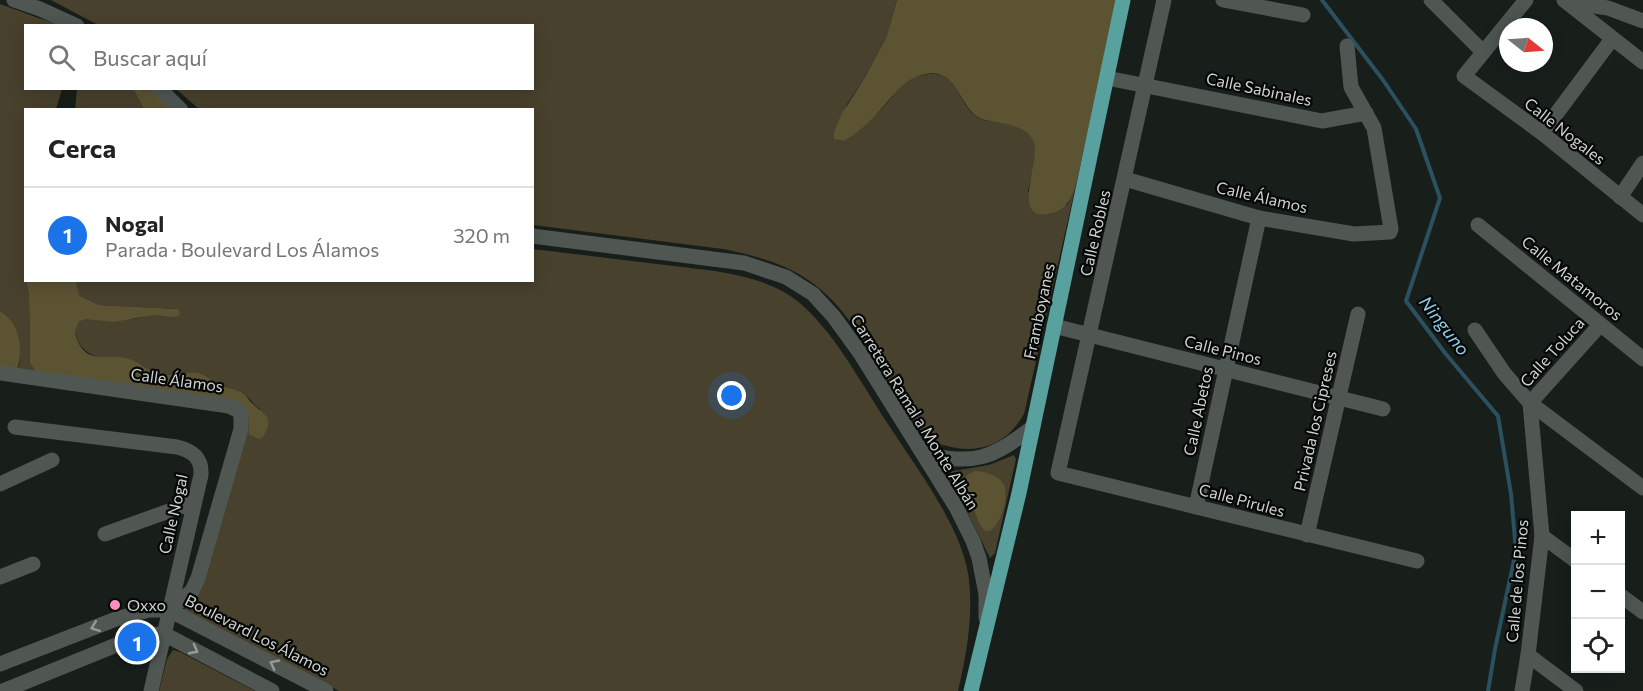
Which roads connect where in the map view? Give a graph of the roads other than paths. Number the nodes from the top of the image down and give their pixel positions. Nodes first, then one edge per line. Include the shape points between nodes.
1 (14, 0) edge
2 (1123, 0) edge
3 (1164, 0) edge
4 (1223, 0) edge
5 (1431, 0) edge
6 (1527, 0) edge
7 (1565, 1) edge
8 (1609, 4) edge
9 (1303, 15) dead end
10 (1643, 21) edge
11 (73, 24) edge
12 (1612, 39) junction
13 (1347, 46) dead end
14 (1483, 52) junction
15 (1643, 62) edge
16 (1107, 78) junction
17 (1145, 84) junction
18 (161, 90) edge
19 (179, 108) edge
20 (1365, 113) junction
21 (1542, 133) junction
22 (1643, 163) edge
23 (1125, 179) junction
24 (1620, 197) junction
25 (1643, 215) edge
26 (1259, 218) junction
27 (1478, 225) dead end
28 (534, 236) edge
29 (1358, 314) dead end
30 (1600, 325) junction
31 (1054, 326) junction
32 (1475, 330) dead end
33 (1090, 335) junction
34 (1643, 359) edge
35 (1225, 369) junction
36 (0, 373) edge
37 (1340, 398) junction
38 (1530, 403) junction
39 (1383, 409) dead end
40 (1033, 427) junction
41 (15, 428) dead end
42 (924, 454) junction
43 (52, 460) dead end
44 (1058, 473) joint
45 (0, 484) edge
46 (1643, 488) edge
47 (194, 502) junction
48 (1196, 507) junction
49 (105, 534) dead end
50 (1307, 536) junction
51 (1542, 536) junction
52 (1571, 558) edge
53 (1417, 561) dead end
54 (33, 564) dead end
55 (0, 577) edge
56 (1625, 599) edge
57 (169, 610) junction
58 (1643, 612) edge
59 (986, 628) junction
60 (164, 634) junction
61 (1528, 655) junction
62 (0, 664) edge
63 (3, 691) edge
64 (151, 691) edge
65 (272, 691) edge
66 (326, 691) edge
67 (971, 691) edge
68 (1522, 691) edge
69 (1576, 691) edge

1 - 11 street
2 - 16 main road, Framboyanes
3 - 17 street, Calle Robles
4 - 9 street
5 - 14 street
6 - 14 street
7 - 8 street
7 - 12 street
8 - 10 street
12 - 15 street
12 - 21 street
13 - 20 street via 1351,87
14 - 21 street, Calle Nogales via 1464,76
16 - 17 street, Calle Sabinales
16 - 31 main road, Framboyanes
17 - 20 street, Calle Sabinales via 1322,121
17 - 23 street, Calle Robles
18 - 19 street
20 - 26 street, Calle Álamos via 1374,128 1390,232 1354,234
21 - 24 street, Calle Nogales
22 - 24 street
23 - 26 street, Calle Álamos
23 - 33 street, Calle Robles
24 - 25 street, Calle Nogales
26 - 35 street, Calle Abetos
27 - 30 street, Calle Matamoros
28 - 42 street, Carretera Ramal a Monte Albán via 744,263 798,284 825,306 844,330
29 - 37 street, Privada los Cipreses
30 - 34 street, Calle Matamoros
30 - 38 street, Calle Toluca
31 - 33 street, Calle Pinos
31 - 40 main road, Framboyanes
32 - 38 street
33 - 35 street, Calle Pinos
33 - 44 street, Calle Robles
35 - 37 street, Calle Pinos
35 - 48 street, Calle Abetos
36 - 57 street, Calle Álamos via 195,400 239,411 241,429 198,578 192,591
37 - 39 street, Calle Pinos
37 - 50 street, Privada los Cipreses
38 - 46 street
38 - 51 street, Calle de los Pinos
40 - 42 street via 1002,450 973,460
40 - 59 main road, Framboyanes
41 - 47 street, Calle Nogal via 184,449 197,456 201,467
42 - 59 street, Carretera Ramal a Monte Albán via 976,550 986,594
43 - 45 street
44 - 48 street, Calle Pirules
47 - 49 street
47 - 57 street, Calle Nogal
48 - 50 street, Calle Pirules
50 - 53 street, Calle Pirules
51 - 52 street
51 - 61 street, Calle de los Pinos
54 - 55 street
56 - 58 street
57 - 60 street, Calle Nogal
57 -> 62 street, Boulevard Los Álamos via 149,610 116,620
66 -> 57 street, Boulevard Los Álamos
59 - 67 main road, Framboyanes
60 - 63 street via 141,635
60 - 64 street, Calle Nogal
60 -> 65 street
61 - 68 street, Calle de los Pinos
61 - 69 street

